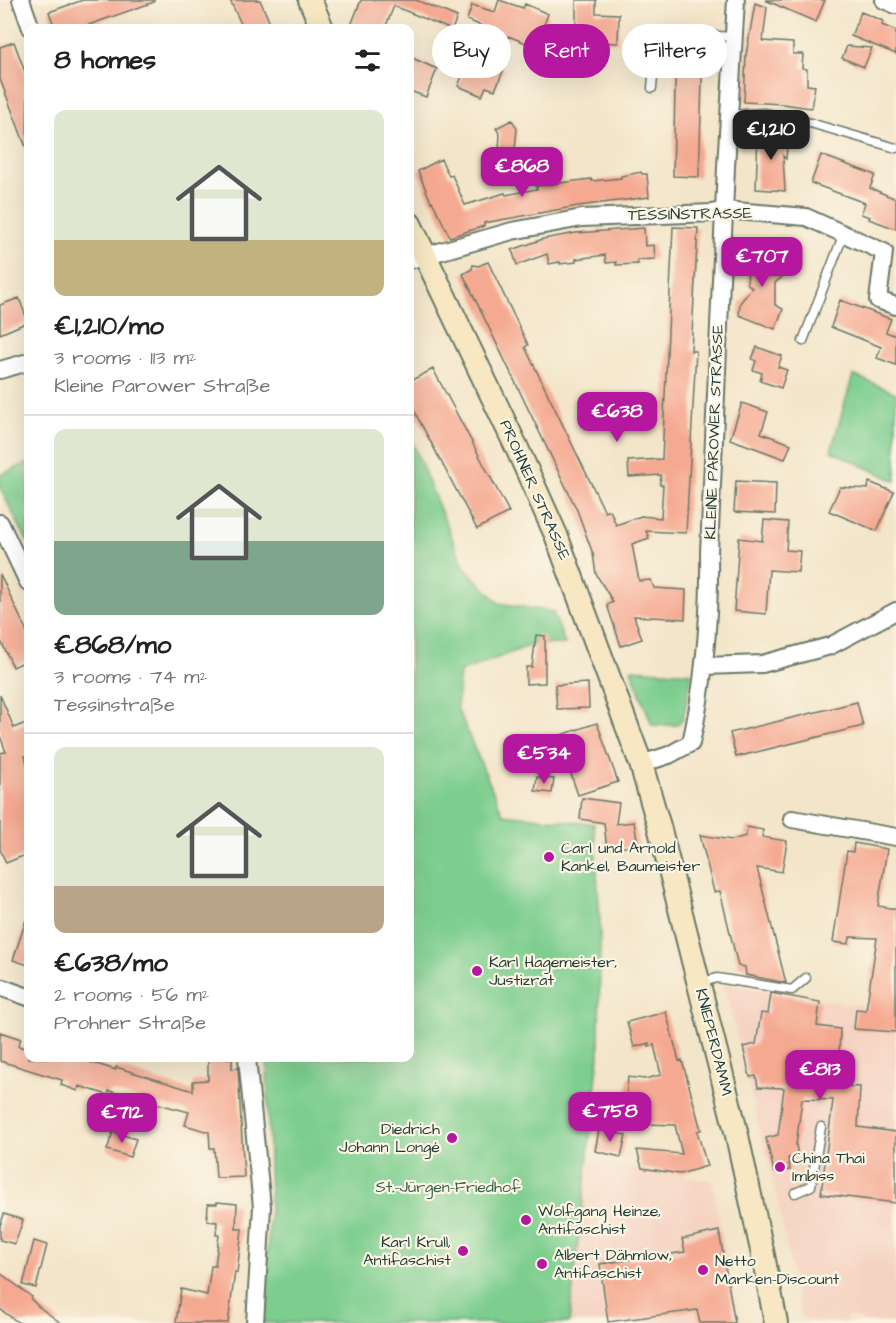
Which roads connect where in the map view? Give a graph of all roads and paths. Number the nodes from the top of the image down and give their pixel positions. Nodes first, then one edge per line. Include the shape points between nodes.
1 (21, 0) edge
2 (310, 0) edge
3 (736, 0) edge
4 (884, 0) edge
5 (896, 5) edge
6 (30, 24) edge
7 (320, 24) edge
8 (733, 37) junction
9 (652, 88) dead end
10 (729, 115) junction
11 (896, 148) edge
12 (724, 210) junction
13 (844, 233) junction
14 (417, 258) edge
15 (896, 306) edge
16 (803, 341) dead end
17 (24, 363) edge
18 (0, 370) edge
19 (0, 523) edge
20 (24, 574) edge
21 (896, 611) edge
22 (704, 666) junction
23 (641, 764) junction
24 (792, 819) dead end
25 (896, 837) edge
26 (806, 978) dead end
27 (699, 983) junction
28 (0, 987) edge
29 (24, 996) edge
30 (247, 1062) edge
31 (821, 1127) dead end
32 (795, 1193) dead end
33 (255, 1323) edge
34 (776, 1323) edge

1 - 6 street
2 - 7 main road
3 - 8 street, KLEINE PAROWER STRASSE
4 - 5 street
8 - 9 lane via 657,32
8 - 10 street, KLEINE PAROWER STRASSE
10 - 11 lane via 764,113 800,120
10 - 12 street, KLEINE PAROWER STRASSE
12 - 13 street, TESSINSTRASSE via 806,217
12 - 14 street, TESSINSTRASSE via 582,218 512,231
12 - 22 street, KLEINE PAROWER STRASSE via 710,609
13 - 15 street, TESSINSTRASSE via 884,252 878,300
13 - 16 lane
14 - 23 main road, PROHNER STRASSE via 516,446 556,536
17 - 18 street
19 - 20 street
21 - 22 street via 830,646 762,664
22 - 23 street, KLEINE PAROWER STRASSE via 691,743
23 - 27 main road, KNIEPERDAMM
24 - 25 street
26 - 27 lane via 792,990 717,978
27 - 34 main road, KNIEPERDAMM via 738,1140
28 - 29 street
30 - 33 street via 262,1207
31 - 32 lane via 811,1186

